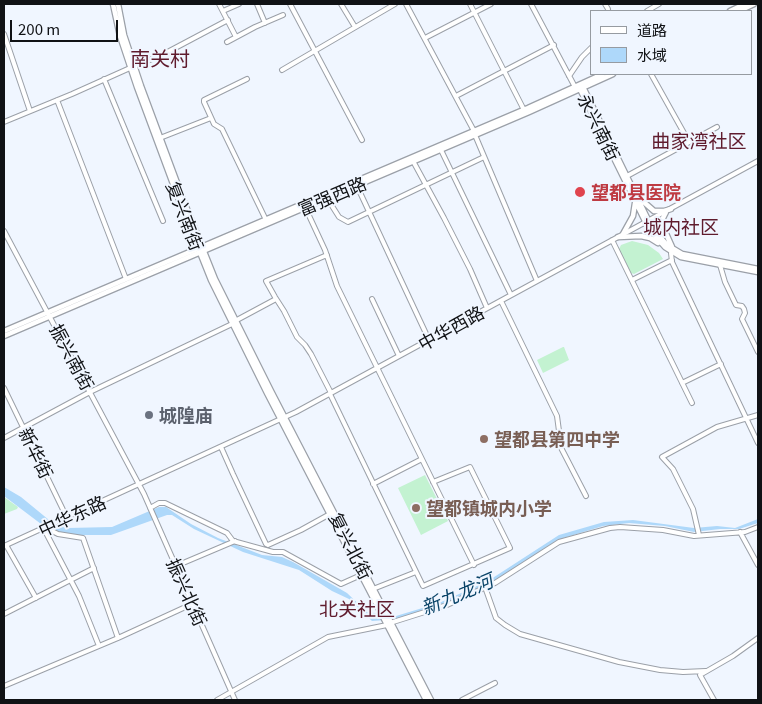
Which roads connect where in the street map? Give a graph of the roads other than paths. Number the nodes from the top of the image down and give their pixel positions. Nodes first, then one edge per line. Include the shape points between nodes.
1 (113, 4) edge
2 (118, 4) edge
3 (220, 4) edge
4 (240, 4) edge
5 (257, 4) edge
6 (290, 4) edge
7 (341, 4) edge
8 (395, 4) edge
9 (406, 4) edge
10 (470, 4) edge
11 (491, 4) edge
12 (531, 4) edge
13 (605, 4) edge
14 (745, 4) edge
15 (754, 4) edge
16 (608, 9) dead end
17 (732, 10) edge
18 (741, 10) edge
19 (223, 11) junction
20 (474, 12) junction
21 (283, 15) dead end
22 (228, 20) junction
23 (265, 23) junction
24 (355, 27) junction
25 (4, 34) edge
26 (236, 37) junction
27 (425, 38) junction
28 (227, 42) dead end
29 (554, 45) junction
30 (590, 49) edge
31 (315, 50) junction
32 (132, 67) junction
33 (282, 70) dead end
34 (505, 71) junction
35 (602, 75) edge
36 (610, 75) edge
37 (653, 75) edge
38 (569, 76) junction
39 (104, 79) junction
40 (247, 79) dead end
41 (580, 87) junction
42 (456, 96) junction
43 (57, 100) junction
44 (524, 110) junction
45 (30, 111) junction
46 (211, 118) junction
47 (4, 122) edge
48 (716, 127) dead end
49 (475, 133) junction
50 (160, 138) junction
51 (362, 140) dead end
52 (689, 142) junction
53 (441, 150) junction
54 (484, 157) junction
55 (413, 161) junction
56 (758, 161) edge
57 (453, 172) junction
58 (627, 176) junction
59 (426, 185) junction
60 (356, 186) junction
61 (635, 193) junction
62 (327, 198) junction
63 (634, 199) junction
64 (305, 208) junction
65 (668, 210) junction
66 (369, 213) junction
67 (266, 220) junction
68 (163, 221) dead end
69 (647, 222) junction
70 (4, 231) edge
71 (621, 236) junction
72 (612, 240) junction
73 (664, 247) junction
74 (201, 250) junction
75 (673, 252) junction
76 (327, 255) junction
77 (672, 260) junction
78 (720, 265) junction
79 (758, 271) edge
80 (126, 279) junction
81 (632, 280) junction
82 (537, 281) junction
83 (511, 295) junction
84 (276, 299) junction
85 (372, 299) dead end
86 (501, 301) junction
87 (487, 308) junction
88 (49, 315) junction
89 (234, 322) junction
90 (4, 332) edge
91 (4, 336) edge
92 (429, 340) junction
93 (758, 352) edge
94 (399, 356) junction
95 (721, 364) junction
96 (378, 368) junction
97 (682, 383) junction
98 (4, 388) edge
99 (90, 392) junction
100 (330, 393) junction
101 (692, 403) dead end
102 (758, 415) edge
103 (283, 418) junction
104 (746, 418) junction
105 (23, 427) junction
106 (4, 438) edge
107 (758, 442) edge
108 (221, 447) junction
109 (422, 459) junction
110 (433, 482) junction
111 (139, 484) junction
112 (373, 484) junction
113 (586, 496) dead end
114 (150, 508) junction
115 (330, 514) junction
116 (67, 518) junction
117 (758, 527) edge
118 (46, 528) junction
119 (740, 532) junction
120 (699, 535) junction
121 (234, 542) junction
122 (5, 545) edge
123 (474, 565) junction
124 (758, 565) edge
125 (176, 566) junction
126 (94, 568) junction
127 (416, 572) junction
128 (361, 576) junction
129 (71, 580) junction
130 (485, 587) junction
131 (373, 589) junction
132 (36, 598) junction
133 (192, 604) junction
134 (383, 613) junction
135 (4, 614) edge
136 (388, 623) junction
137 (118, 638) junction
138 (758, 638) edge
139 (99, 646) junction
140 (706, 671) junction
141 (495, 683) dead end
142 (4, 686) edge
143 (231, 691) junction
144 (471, 698) edge
145 (217, 700) edge
146 (235, 700) edge
147 (426, 700) edge
148 (431, 700) edge
149 (462, 700) edge
150 (714, 700) edge

1 - 32 main road, 复兴南街 via 120,36
2 - 32 main road, 复兴南街
3 - 19 street
4 - 19 street
5 - 23 street
6 - 31 street
7 - 24 street
8 - 24 street
9 - 27 street
10 - 20 street
11 - 20 street
12 - 29 street
13 - 16 street
14 - 17 main road
15 - 18 main road
19 - 22 street
20 - 27 street
20 - 34 street
21 - 23 street
22 - 26 street
22 - 32 street
23 - 26 street
24 - 31 street
25 - 45 street
26 - 28 street
27 - 42 street
29 - 34 street
29 - 38 street
30 - 38 street
31 - 33 street
31 - 51 street
32 - 39 street
32 - 50 main road, 复兴南街
32 - 74 main road, 复兴南街
34 - 42 street
34 - 44 street
35 - 41 main road, 富强西路
36 - 41 main road, 富强西路
37 - 52 street
38 - 41 street
39 - 43 street
39 - 68 street
40 - 46 street via 204,100
41 - 44 main road, 富强西路
41 - 49 main road, 富强西路
41 - 58 main road, 永兴南街
41 - 63 main road, 永兴南街
42 - 49 street
43 - 45 street
43 - 80 street
44 - 49 main road, 富强西路
45 - 47 street
46 - 50 street
46 - 67 street via 222,129
48 - 52 street
49 - 53 main road, 富强西路
49 - 54 street
49 - 67 main road, 富强西路
50 - 74 main road, 复兴南街
52 - 58 street
53 - 55 main road, 富强西路
53 - 57 street
54 - 57 street
54 - 82 street
55 - 59 street
55 - 60 main road, 富强西路
56 - 65 street, 中华西路
57 - 59 street
57 - 83 street
58 - 61 main road, 永兴南街
59 - 66 street
59 - 87 street
60 - 62 main road, 富强西路
60 - 66 street
61 - 65 main road via 654,211
61 - 69 main road, 永兴南街
62 - 64 main road, 富强西路
62 - 66 street via 343,221
63 - 69 main road, 永兴南街
63 - 71 main road via 633,216
64 - 74 main road, 富强西路
64 - 76 street
65 - 69 street, 中华西路
65 - 75 main road via 663,218 663,227
66 - 92 street
67 - 74 main road, 富强西路
69 - 71 street, 中华西路
69 - 73 main road
69 - 75 main road
70 - 88 street, 振兴南街
71 - 72 street, 中华西路
71 - 73 main road via 650,238
72 - 81 street
72 - 82 street, 中华西路
73 - 75 main road
74 - 80 main road, 富强西路
74 - 88 main road, 富强西路
74 - 89 main road, 复兴南街
75 - 77 street
75 - 78 main road via 681,257
75 - 79 main road
76 - 84 street via 266,281
76 - 96 street via 337,286
77 - 81 street
77 - 95 street
78 - 79 main road
78 - 93 street via 736,305 744,309 742,319
80 - 88 main road, 富强西路
81 - 97 street
82 - 83 street, 中华西路
83 - 86 street, 中华西路
84 - 89 street
84 - 100 street via 297,338 308,348
85 - 94 street
86 - 87 street, 中华西路
86 - 113 street via 557,416 557,440
87 - 92 street, 中华西路
88 - 90 main road
88 - 91 main road
88 - 99 street, 振兴南街
89 - 99 street
89 - 103 main road, 复兴南街
92 - 94 street, 中华西路
94 - 96 street, 中华西路
95 - 97 street
95 - 104 street
96 - 100 street, 中华西路
96 - 109 street
97 - 101 street
98 - 105 street, 新华街
99 - 105 street
99 - 111 street, 振兴南街
100 - 103 street, 中华西路
100 - 112 street
102 - 104 street
103 - 108 street, 中华西路
103 - 115 main road, 复兴北街
103 - 131 main road, 复兴北街
104 - 107 street
104 - 120 street via 717,427 662,456 673,469 693,509
105 - 106 street
105 - 116 street, 新华街
108 - 111 street, 中华西路
108 - 115 street via 266,544 302,530
109 - 110 street
109 - 112 street
110 - 123 street
110 - 123 street via 470,466 510,548
111 - 114 street, 振兴北街
111 - 116 street, 中华东路
112 - 127 street
114 - 121 street via 165,503 227,533
114 - 125 street, 振兴北街
115 - 128 main road, 复兴北街
116 - 118 street, 中华东路
117 - 119 street
118 - 122 street, 中华东路
118 - 126 street via 58,534 82,537
118 - 129 street
119 - 120 street
119 - 124 street
120 - 130 street via 610,528 555,544
121 - 125 street
121 - 128 street via 284,552 341,584
122 - 132 street
123 - 127 street via 423,586
125 - 133 street, 振兴北街
126 - 129 street
126 - 137 street
127 - 131 street
128 - 134 main road, 复兴北街
129 - 132 street
129 - 139 street
130 - 136 street via 448,605
130 - 140 street via 496,618 520,634 619,662 660,670
131 - 134 main road, 复兴北街
132 - 135 street
133 - 137 street
133 - 143 street, 振兴北街
134 - 136 main road, 复兴北街
136 - 143 street via 328,637
136 - 147 main road, 复兴北街
136 - 148 main road, 复兴北街
137 - 139 street
138 - 140 street
139 - 142 street
140 - 150 street via 700,675
141 - 144 street
143 - 145 street
143 - 146 street, 振兴北街
144 - 149 street

